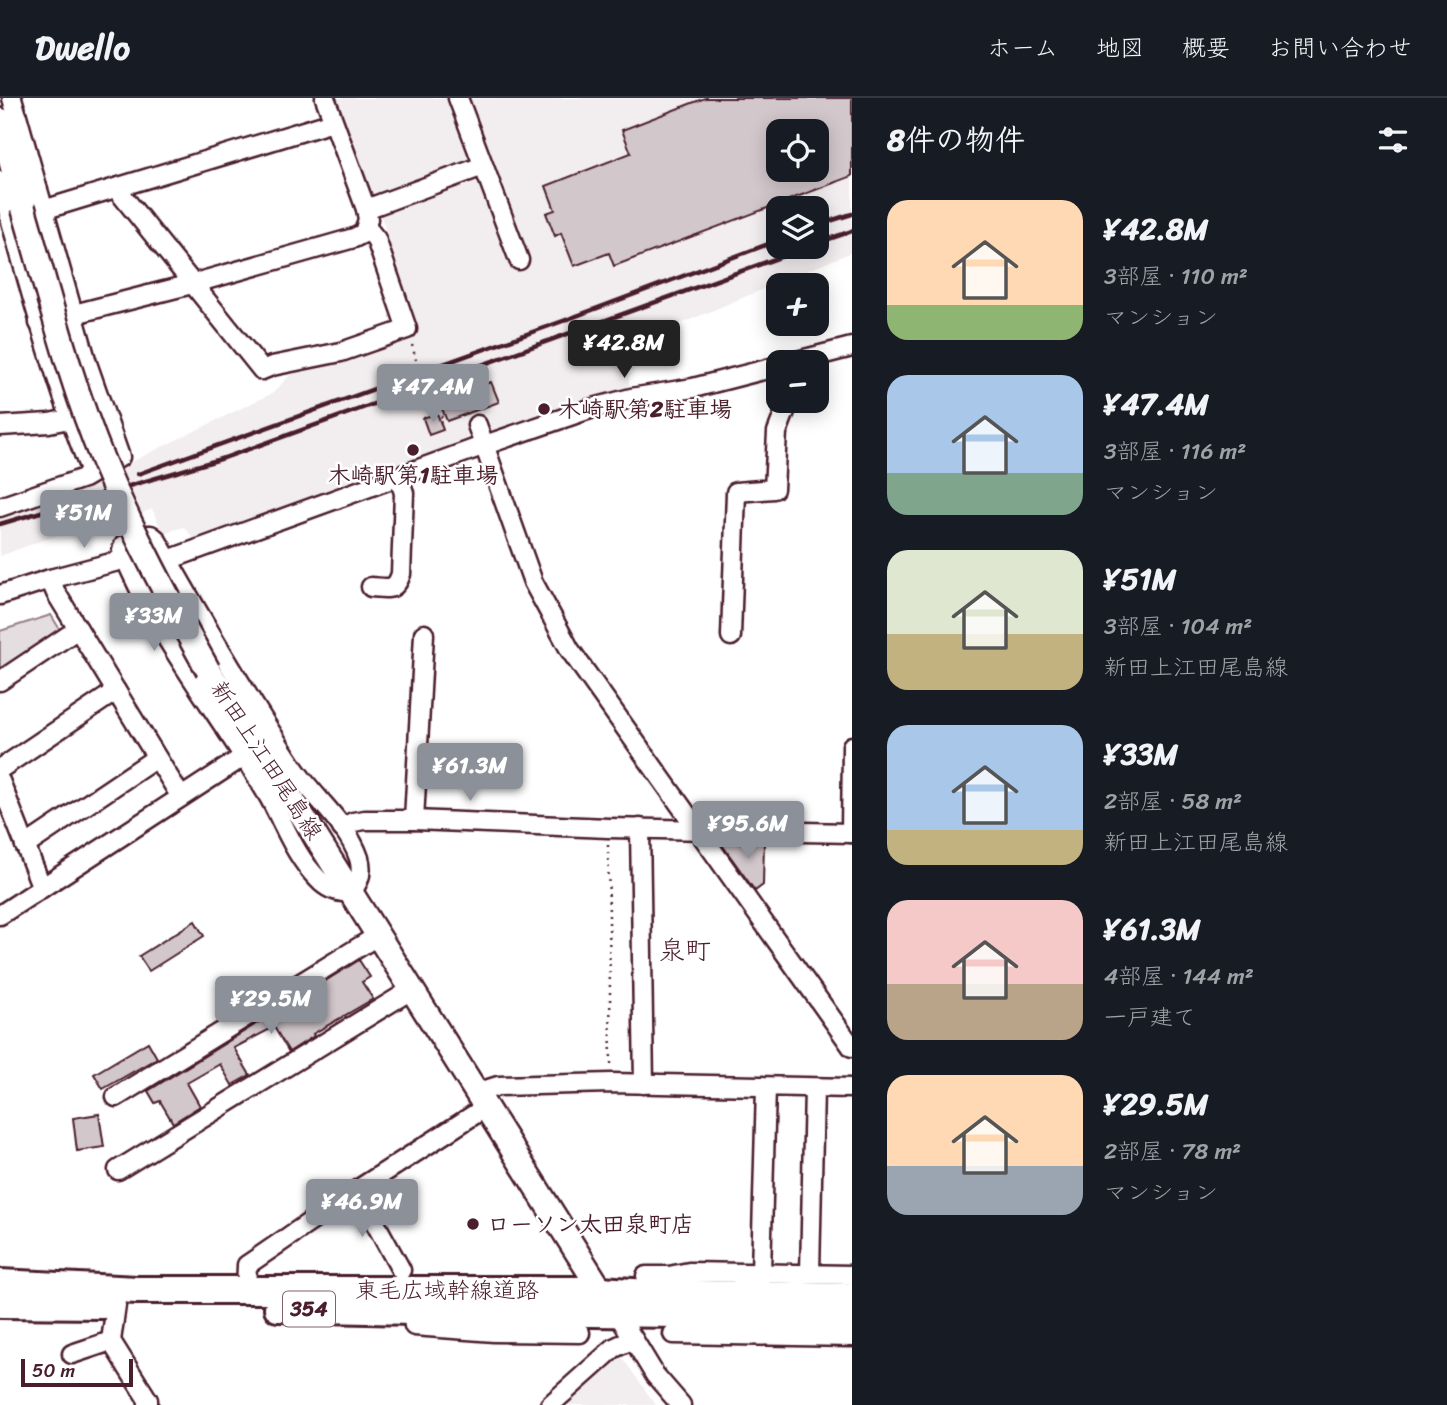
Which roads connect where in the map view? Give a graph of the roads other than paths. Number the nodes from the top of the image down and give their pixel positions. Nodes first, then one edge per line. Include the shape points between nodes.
1 (12, 98) edge
2 (325, 98) edge
3 (458, 98) edge
4 (0, 120) edge
5 (333, 122) junction
6 (483, 166) junction
7 (0, 181) edge
8 (116, 188) junction
9 (33, 208) junction
10 (366, 209) junction
11 (367, 229) junction
12 (519, 260) dead end
13 (191, 285) junction
14 (73, 315) junction
15 (39, 323) junction
16 (852, 347) edge
17 (829, 353) edge
18 (766, 369) edge
19 (784, 413) edge
20 (69, 419) junction
21 (477, 425) dead end
22 (0, 426) edge
23 (485, 445) junction
24 (90, 472) junction
25 (399, 477) junction
26 (0, 507) edge
27 (126, 559) junction
28 (168, 560) junction
29 (50, 579) junction
30 (371, 587) dead end
31 (0, 595) edge
32 (78, 629) junction
33 (424, 634) dead end
34 (731, 636) dead end
35 (0, 681) edge
36 (116, 691) junction
37 (852, 746) edge
38 (243, 757) junction
39 (156, 758) junction
40 (0, 769) edge
41 (0, 781) edge
42 (181, 797) junction
43 (414, 820) junction
44 (342, 828) junction
45 (640, 828) junction
46 (696, 829) junction
47 (851, 833) edge
48 (25, 846) junction
49 (42, 888) junction
50 (351, 892) junction
51 (0, 915) edge
52 (377, 936) junction
53 (411, 990) junction
54 (852, 1047) edge
55 (644, 1084) junction
56 (766, 1087) junction
57 (814, 1088) junction
58 (852, 1088) edge
59 (116, 1097) dead end
60 (481, 1100) junction
61 (118, 1170) dead end
62 (357, 1190) junction
63 (401, 1270) dead end
64 (761, 1272) junction
65 (810, 1273) junction
66 (852, 1275) edge
67 (646, 1276) dead end
68 (0, 1283) edge
69 (246, 1290) junction
70 (600, 1290) junction
71 (731, 1294) junction
72 (852, 1297) edge
73 (8, 1302) edge
74 (116, 1305) junction
75 (618, 1314) junction
76 (771, 1315) junction
77 (852, 1316) edge
78 (495, 1322) junction
79 (580, 1333) dead end
80 (673, 1334) dead end
81 (812, 1336) junction
82 (852, 1337) edge
83 (633, 1339) junction
84 (111, 1340) junction
85 (72, 1354) dead end
86 (148, 1405) edge
87 (550, 1405) edge
88 (681, 1405) edge

1 - 9 street
2 - 5 street
3 - 6 street
4 - 9 main road, 新田上江田尾島線
5 - 8 street
5 - 10 street
6 - 10 street
6 - 12 street
7 - 15 street
8 - 9 street
8 - 13 street
9 - 14 street
9 - 50 main road, 新田上江田尾島線, bridge via 69,366 104,463 150,564 208,670
10 - 11 street
11 - 13 street via 354,238
11 - 13 street via 376,239 407,329 341,352 262,370
13 - 14 street
14 - 15 street
14 - 24 street via 120,457
15 - 20 street
16 - 17 street
18 - 23 street via 606,405
19 - 34 street via 777,432 774,489 736,492
20 - 22 street
20 - 24 street
21 - 23 street
23 - 25 street
23 - 46 street via 533,582 570,650
24 - 26 street
25 - 28 street
25 - 30 street via 404,493 401,574 391,588
27 - 28 street via 124,545 151,536
27 - 29 street
27 - 38 street via 158,622
28 - 44 street via 296,771
29 - 31 street
29 - 32 street
32 - 35 street
32 - 36 street
33 - 43 street
36 - 39 street
36 - 40 street
37 - 47 street
38 - 42 street
38 - 50 street via 308,867 322,883 338,892
39 - 42 street
39 - 48 street
41 - 48 street
42 - 49 street
43 - 44 street via 365,820
43 - 45 street
44 - 50 street via 361,869 358,885
45 - 46 street
45 - 55 street
46 - 47 street
46 - 54 street
48 - 49 street
49 - 51 street
50 - 52 main road, 新田上江田尾島線
52 - 53 main road, 新田上江田尾島線
52 - 59 street
53 - 60 main road, 新田上江田尾島線
53 - 61 street
55 - 56 street
55 - 60 street via 498,1086
56 - 57 street
56 - 64 street
57 - 58 street
57 - 65 street
60 - 62 street
60 - 70 main road, 新田上江田尾島線
62 - 63 street
62 - 69 street via 247,1265
64 - 65 street
64 - 67 street
64 - 71 street via 758,1279
65 - 66 street
68 - 69 highway, 東毛広域幹線道路 / 354
69 - 70 highway, 東毛広域幹線道路 / 354
70 - 71 highway, 東毛広域幹線道路 / 354
70 - 75 main road, 新田上江田尾島線
71 - 72 highway, 東毛広域幹線道路 / 354
73 - 74 highway, 東毛広域幹線道路 / 354
74 - 78 highway, 東毛広域幹線道路 / 354 via 412,1311
74 - 84 street
75 - 76 highway, 東毛広域幹線道路 / 354
75 - 78 highway, 東毛広域幹線道路 / 354
75 - 83 street
76 - 77 highway, 東毛広域幹線道路 / 354
76 - 81 street
78 - 79 street
80 - 81 street
81 - 82 street
83 - 87 street via 614,1348
83 - 88 street
84 - 85 street
84 - 86 street

